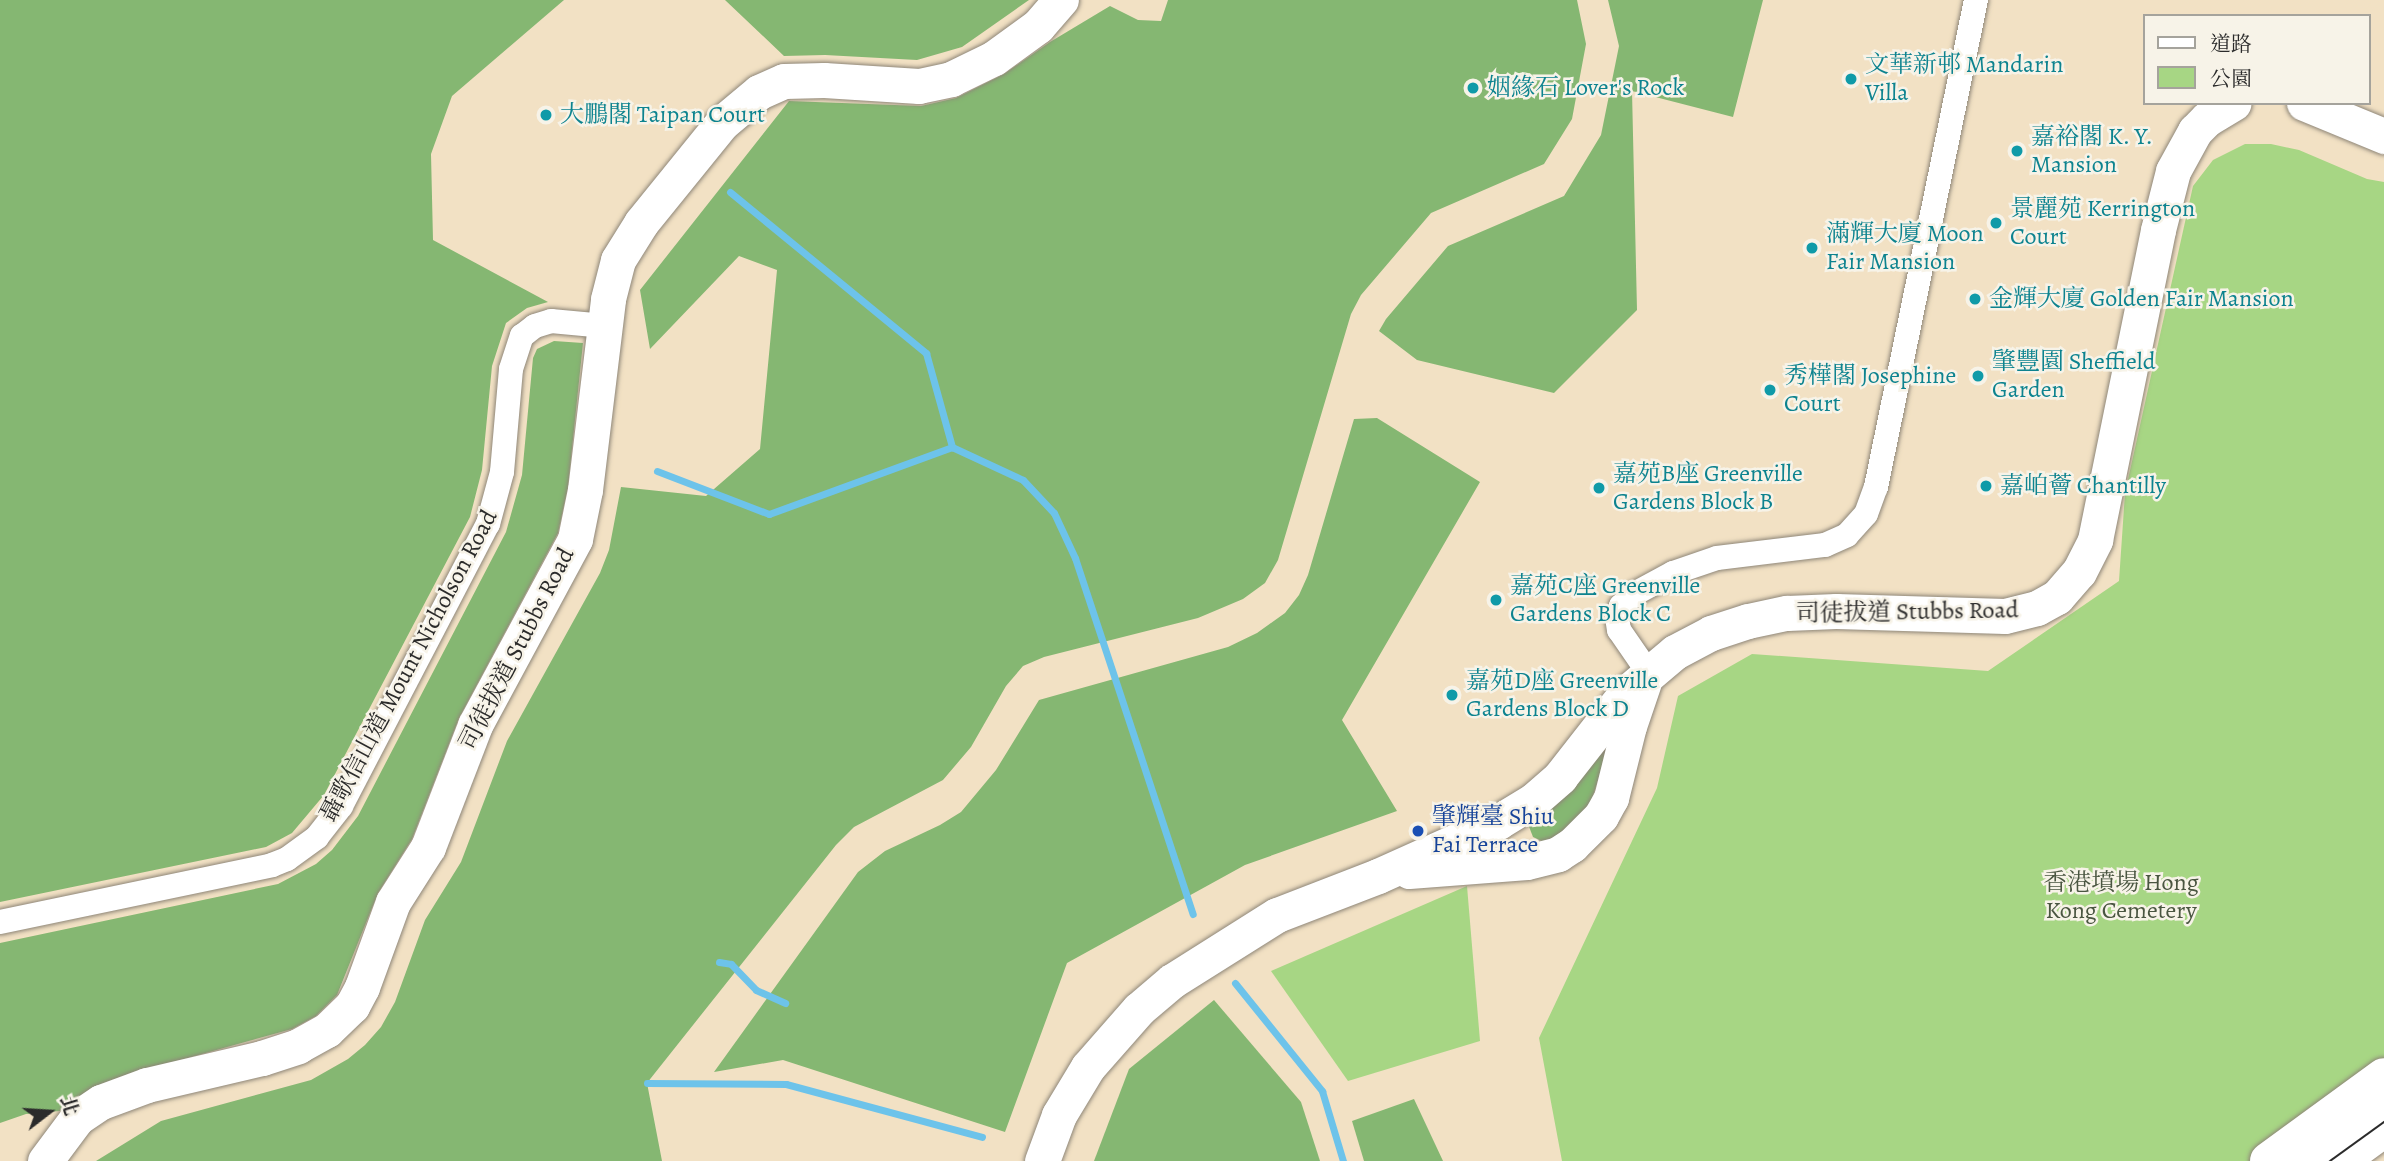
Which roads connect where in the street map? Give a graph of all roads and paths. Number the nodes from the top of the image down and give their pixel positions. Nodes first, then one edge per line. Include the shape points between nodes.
1 (1061, 0) edge
2 (1976, 0) edge
3 (2231, 105) edge
4 (2309, 105) edge
5 (2384, 136) edge
6 (605, 326) junction
7 (1648, 672) junction
8 (1520, 809) junction
9 (1558, 854) junction
10 (1378, 876) junction
11 (0, 922) edge
12 (2384, 1077) edge
13 (2384, 1106) edge
14 (2384, 1128) edge
15 (45, 1161) edge
16 (1042, 1161) edge
17 (2270, 1161) edge
18 (2312, 1161) edge
19 (2339, 1161) edge

1 - 6 main road, 司徒拔道 Stubbs Road via 1038,26 1005,50 951,79 919,86 784,81 738,106 628,242 612,279
2 - 7 street via 1869,508 1856,528 1825,545 1717,558 1673,573 1636,593 1621,606 1617,617 1619,630
3 - 7 main road, 司徒拔道 Stubbs Road via 2195,131 2174,171 2095,540 2065,590 2037,608 2005,616 1836,611 1771,616 1710,633
4 - 5 main road
6 - 11 street, 聶歌信山道 Mount Nicholson Road via 551,321 522,336 511,369 502,472 488,524 341,806 317,837 272,865
6 - 15 main road, 司徒拔道 Stubbs Road via 586,489 575,538 475,726 428,846 393,902 352,1006 327,1030 298,1046 147,1085 101,1102 76,1118
7 - 8 main road, 司徒拔道 Stubbs Road via 1601,721 1560,777
7 - 9 main road, 司徒拔道 Stubbs Road via 1611,799 1587,832
8 - 9 main road via 1516,824 1521,841 1536,851
8 - 10 main road, 司徒拔道 Stubbs Road
9 - 10 main road, 司徒拔道 Stubbs Road via 1527,862
10 - 16 main road, 司徒拔道 Stubbs Road via 1265,921 1206,957 1139,1009 1072,1089
12 - 17 highway
13 - 18 main road
14 - 19 highway

